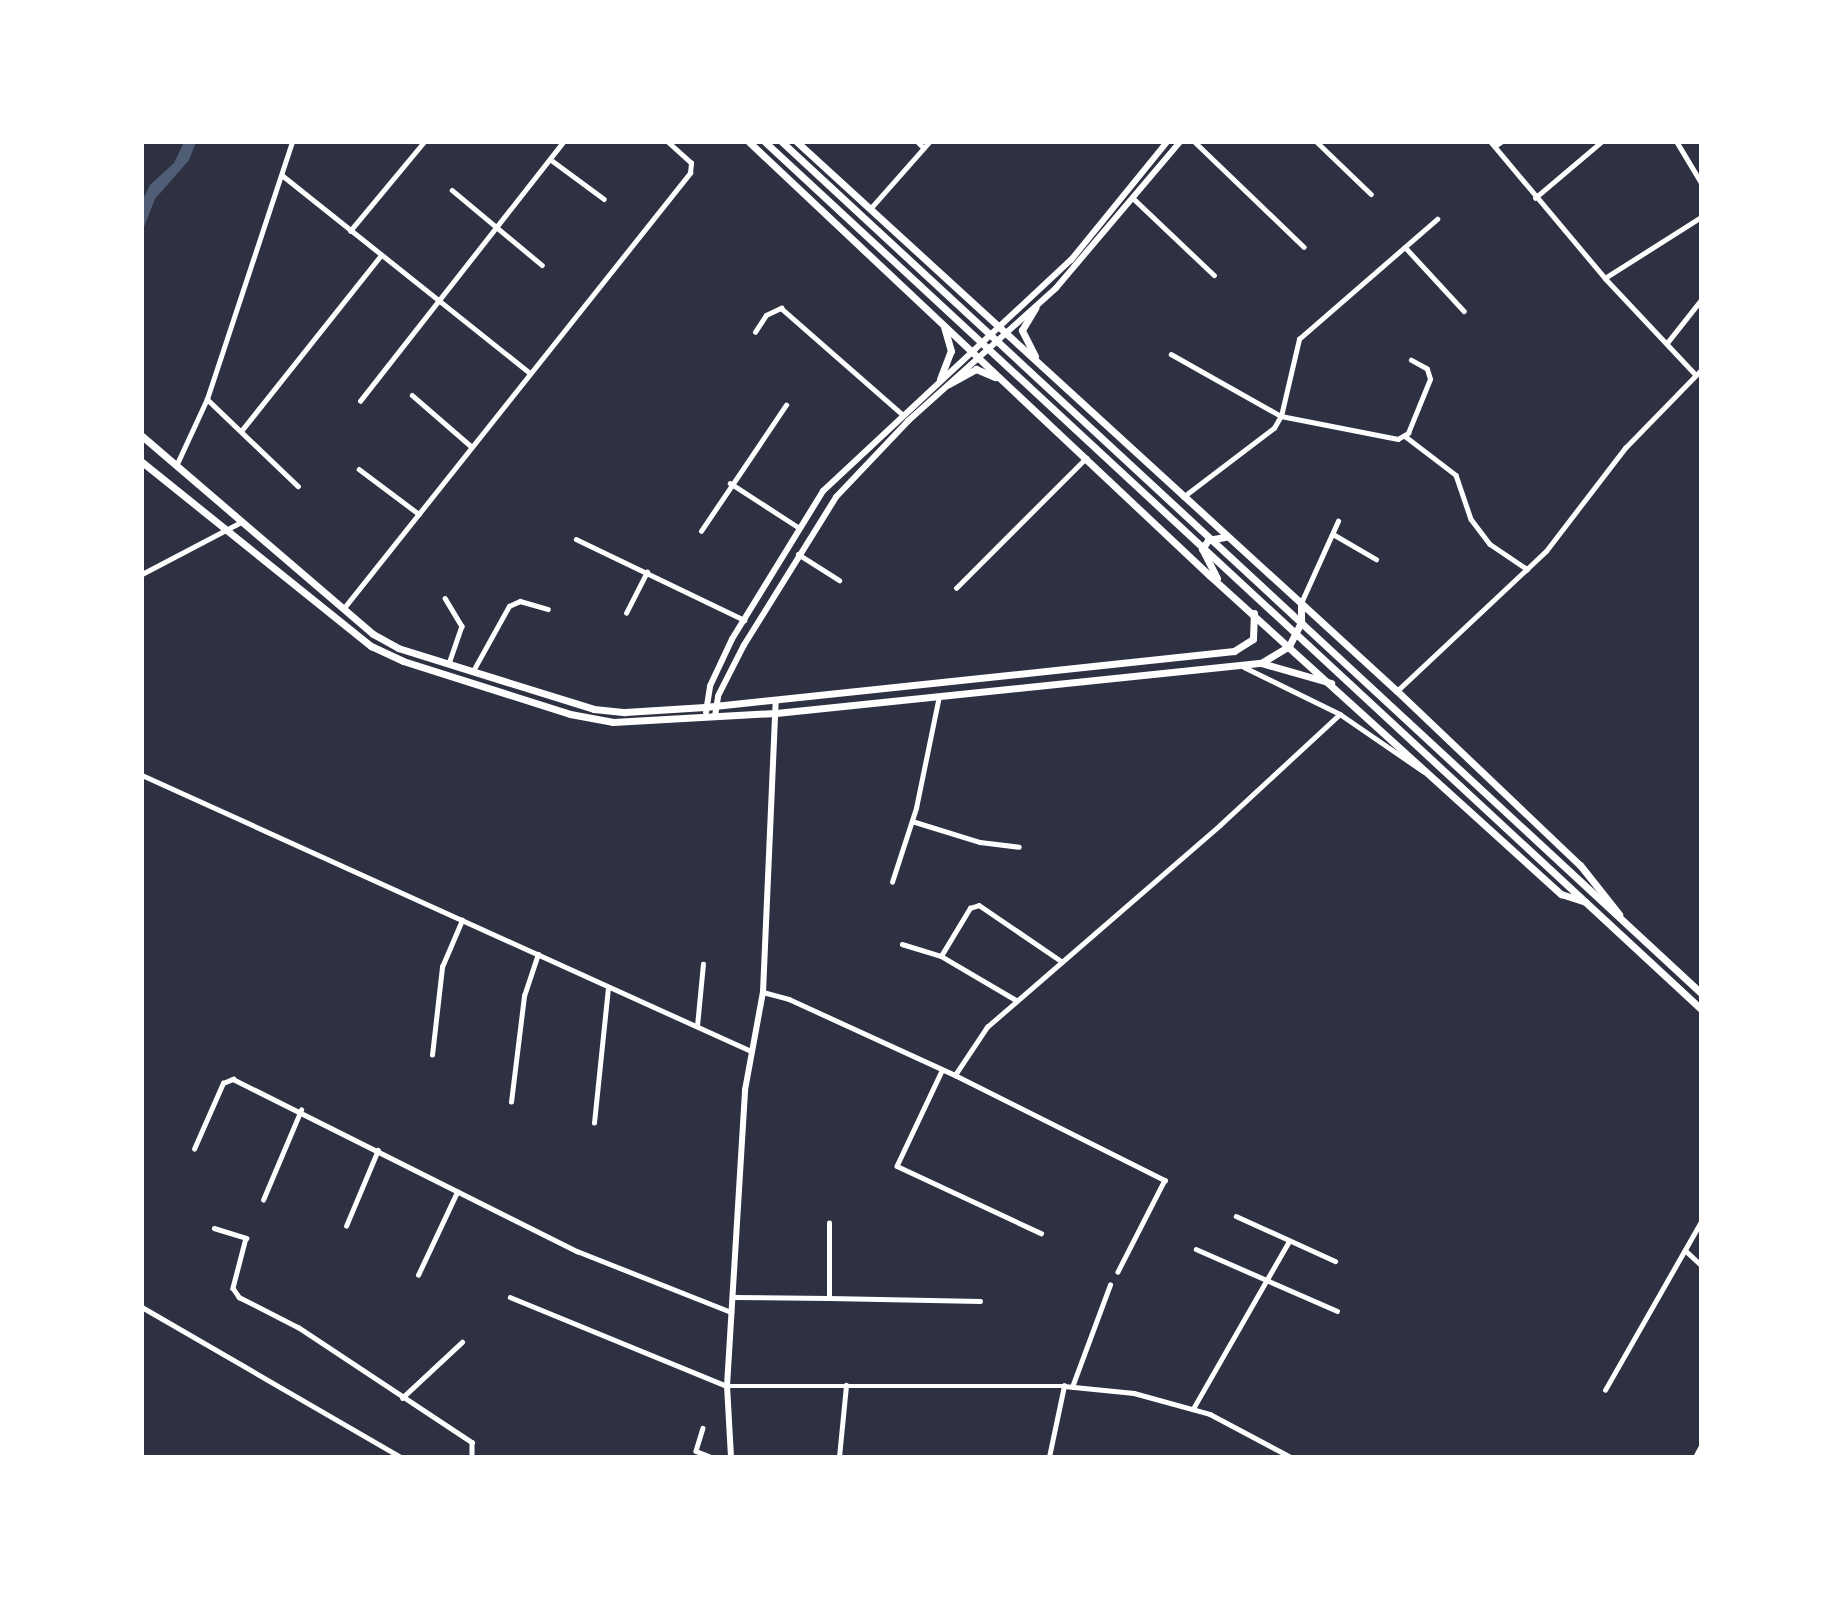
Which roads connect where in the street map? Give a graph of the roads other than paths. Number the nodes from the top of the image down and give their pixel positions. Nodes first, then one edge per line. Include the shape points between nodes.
1 (292, 142) edge
2 (424, 142) edge
3 (563, 142) edge
4 (668, 142) edge
5 (749, 142) edge
6 (765, 142) edge
7 (782, 142) edge
8 (797, 142) edge
9 (918, 142) edge
10 (929, 142) edge
11 (1167, 142) edge
12 (1180, 142) edge
13 (1195, 142) edge
14 (1317, 142) edge
15 (1501, 142) edge
16 (1601, 142) edge
17 (1677, 142) edge
18 (1493, 144) edge
19 (924, 148) junction
20 (550, 159) junction
21 (282, 175) junction
22 (1701, 181) edge
23 (452, 190) dead end
24 (1371, 194) dead end
25 (1535, 198) junction
26 (604, 199) dead end
27 (1135, 200) junction
28 (870, 209) junction
29 (1701, 217) edge
30 (1437, 219) dead end
31 (494, 225) junction
32 (351, 231) junction
33 (1304, 247) dead end
34 (1405, 247) junction
35 (381, 255) junction
36 (542, 265) dead end
37 (1214, 275) dead end
38 (1605, 278) junction
39 (437, 299) junction
40 (1701, 300) edge
41 (1035, 308) junction
42 (1464, 311) dead end
43 (940, 320) junction
44 (998, 326) junction
45 (755, 332) dead end
46 (1006, 334) junction
47 (1667, 343) junction
48 (972, 350) junction
49 (1171, 354) dead end
50 (979, 357) junction
51 (1411, 360) dead end
52 (1701, 370) edge
53 (1048, 373) junction
54 (531, 374) junction
55 (1696, 375) junction
56 (940, 379) junction
57 (949, 384) junction
58 (1012, 387) junction
59 (412, 395) dead end
60 (207, 399) junction
61 (360, 401) dead end
62 (786, 405) dead end
63 (902, 414) junction
64 (1282, 416) junction
65 (242, 430) junction
66 (142, 436) edge
67 (1405, 436) junction
68 (472, 447) junction
69 (1087, 457) junction
70 (142, 462) edge
71 (176, 466) junction
72 (359, 469) dead end
73 (730, 483) junction
74 (298, 486) dead end
75 (1183, 497) junction
76 (419, 514) junction
77 (1338, 521) dead end
78 (241, 522) junction
79 (798, 527) junction
80 (230, 529) junction
81 (701, 531) dead end
82 (1333, 534) junction
83 (1227, 537) junction
84 (576, 539) dead end
85 (797, 554) junction
86 (1376, 559) dead end
87 (1527, 569) junction
88 (647, 572) junction
89 (142, 574) edge
90 (839, 580) dead end
91 (1220, 581) junction
92 (956, 587) dead end
93 (445, 598) dead end
94 (1301, 604) junction
95 (548, 609) dead end
96 (342, 610) junction
97 (1254, 612) junction
98 (626, 613) dead end
99 (744, 620) junction
100 (1289, 646) junction
101 (1261, 663) junction
102 (449, 664) junction
103 (1240, 665) junction
104 (472, 672) junction
105 (1331, 683) junction
106 (1397, 691) junction
107 (939, 695) junction
108 (776, 700) junction
109 (717, 705) junction
110 (705, 707) junction
111 (776, 713) junction
112 (1340, 714) junction
113 (711, 717) junction
114 (1425, 769) junction
115 (142, 775) edge
116 (912, 821) junction
117 (1019, 847) dead end
118 (892, 882) dead end
119 (1586, 902) junction
120 (462, 920) junction
121 (1628, 925) junction
122 (902, 944) dead end
123 (538, 954) junction
124 (941, 956) junction
125 (1061, 961) junction
126 (703, 964) dead end
127 (608, 988) junction
128 (763, 992) junction
129 (1701, 993) edge
130 (1016, 1000) junction
131 (1701, 1009) edge
132 (697, 1026) junction
133 (751, 1051) junction
134 (432, 1055) dead end
135 (942, 1070) junction
136 (955, 1075) junction
137 (511, 1102) dead end
138 (301, 1110) junction
139 (594, 1124) dead end
140 (194, 1149) dead end
141 (378, 1150) junction
142 (457, 1192) junction
143 (263, 1200) dead end
144 (1236, 1216) dead end
145 (1701, 1222) edge
146 (829, 1223) dead end
147 (346, 1226) dead end
148 (214, 1228) dead end
149 (1041, 1233) dead end
150 (1289, 1241) junction
151 (1196, 1249) dead end
152 (1685, 1250) junction
153 (1335, 1261) dead end
154 (1701, 1265) edge
155 (1118, 1272) dead end
156 (418, 1275) dead end
157 (1268, 1282) junction
158 (1110, 1285) dead end
159 (510, 1297) dead end
160 (733, 1297) junction
161 (828, 1298) junction
162 (980, 1301) dead end
163 (142, 1307) edge
164 (1337, 1311) dead end
165 (732, 1312) junction
166 (462, 1342) dead end
167 (846, 1385) junction
168 (727, 1386) junction
169 (1064, 1386) junction
170 (1072, 1387) junction
171 (1605, 1390) dead end
172 (401, 1398) junction
173 (1194, 1407) junction
174 (703, 1428) dead end
175 (1701, 1446) edge
176 (401, 1457) edge
177 (472, 1457) edge
178 (712, 1457) edge
179 (731, 1457) edge
180 (839, 1457) edge
181 (1049, 1457) edge
182 (1291, 1457) edge
183 (1695, 1457) edge

1 - 21 street
2 - 32 street
3 - 20 street
4 - 54 street via 691,163 690,173
5 - 43 main road
6 - 119 main road
7 - 121 main road
8 - 28 main road
9 - 19 street
10 - 19 street
11 - 44 main road via 1070,260
12 - 27 main road
13 - 33 street
14 - 24 street
15 - 18 street
16 - 25 street
17 - 22 street
18 - 25 street
19 - 28 street
20 - 26 street
20 - 31 street
21 - 32 street
21 - 60 street
23 - 31 street
25 - 38 street
27 - 37 street
27 - 41 main road
28 - 44 main road
29 - 38 street
30 - 34 street
31 - 36 street
31 - 39 street
32 - 35 street
34 - 42 street
34 - 64 street via 1296,344
35 - 39 street
35 - 65 street
38 - 47 street
39 - 54 street
39 - 61 street
40 - 47 street
41 - 46 main road
41 - 53 main road via 1026,320 1023,337
43 - 48 main road
43 - 56 main road via 951,351
44 - 46 main road
44 - 48 main road
45 - 63 street via 766,315 781,308
46 - 50 main road
46 - 53 main road
47 - 55 street
48 - 50 main road
48 - 56 main road
49 - 64 street
50 - 57 main road
50 - 58 main road
51 - 67 street via 1427,369 1430,379
52 - 55 street
53 - 75 main road
54 - 68 street
55 - 87 street via 1636,435 1572,523
56 - 63 main road
57 - 58 main road via 981,369
57 - 85 main road via 850,480
58 - 69 main road
59 - 68 street
60 - 65 street
60 - 71 street
62 - 73 street
63 - 79 main road via 829,484
64 - 67 street
64 - 75 street via 1265,438
65 - 74 street
66 - 71 main road
67 - 87 street via 1456,475 1471,520 1490,544
68 - 76 street
69 - 91 main road
69 - 92 street
70 - 80 main road
71 - 78 main road
72 - 76 street
73 - 79 street
73 - 81 street
75 - 83 main road
76 - 96 street
77 - 82 street
78 - 80 street
78 - 96 main road
79 - 99 main road
80 - 89 street
80 - 113 main road via 355,636 403,661 592,719 635,722
82 - 86 street
82 - 94 street
83 - 91 main road via 1208,540 1202,550
83 - 94 main road
84 - 88 street
85 - 90 street
85 - 109 main road via 735,662
87 - 106 street
88 - 98 street
88 - 99 street
91 - 97 main road
93 - 102 street via 461,626
94 - 100 main road via 1301,622
94 - 106 main road
95 - 104 street via 520,601 509,606
96 - 102 main road via 390,644
97 - 100 main road
97 - 108 main road via 1253,639 1234,652
99 - 110 main road via 714,677
100 - 101 main road
100 - 105 main road
101 - 103 main road
101 - 105 main road
102 - 104 main road
103 - 107 main road
103 - 112 street
104 - 110 main road via 601,710
105 - 114 main road
106 - 121 main road via 1580,865
107 - 111 main road
107 - 116 street
108 - 109 main road
108 - 111 main road
109 - 110 main road
109 - 113 main road
110 - 113 main road
111 - 113 main road
111 - 128 main road
112 - 114 street via 1420,771
112 - 125 street via 1220,825
114 - 119 main road via 1561,894
115 - 120 street
116 - 117 street via 979,842
116 - 118 street
119 - 131 main road
120 - 123 street
120 - 134 street via 442,967
121 - 129 main road
122 - 124 street
123 - 127 street
123 - 137 street via 524,996
124 - 125 street via 970,908 979,905
124 - 130 street
125 - 130 street
126 - 132 street
127 - 132 street
127 - 139 street
128 - 133 main road
128 - 135 street via 789,999
130 - 136 street via 980,1034
132 - 133 street
133 - 160 main road
135 - 136 street
135 - 149 street via 897,1167
136 - 155 street via 1165,1180
138 - 140 street via 229,1078
138 - 141 street
138 - 143 street
141 - 142 street
141 - 147 street
142 - 156 street
142 - 165 street via 577,1251
144 - 150 street
145 - 152 street
146 - 161 street
148 - 172 street via 246,1238 233,1288 239,1297 298,1327
150 - 153 street
150 - 157 street
151 - 157 street
152 - 154 street
152 - 171 street
157 - 164 street
157 - 173 street
158 - 170 street
159 - 168 street
160 - 161 street
160 - 165 main road
161 - 162 street
163 - 176 street
165 - 168 main road
166 - 172 street
167 - 168 street
167 - 169 street
167 - 180 street
168 - 179 main road
169 - 170 street
169 - 181 street
170 - 173 street via 1134,1393
172 - 177 street via 472,1442
173 - 182 street
174 - 178 street via 696,1451
175 - 183 street

